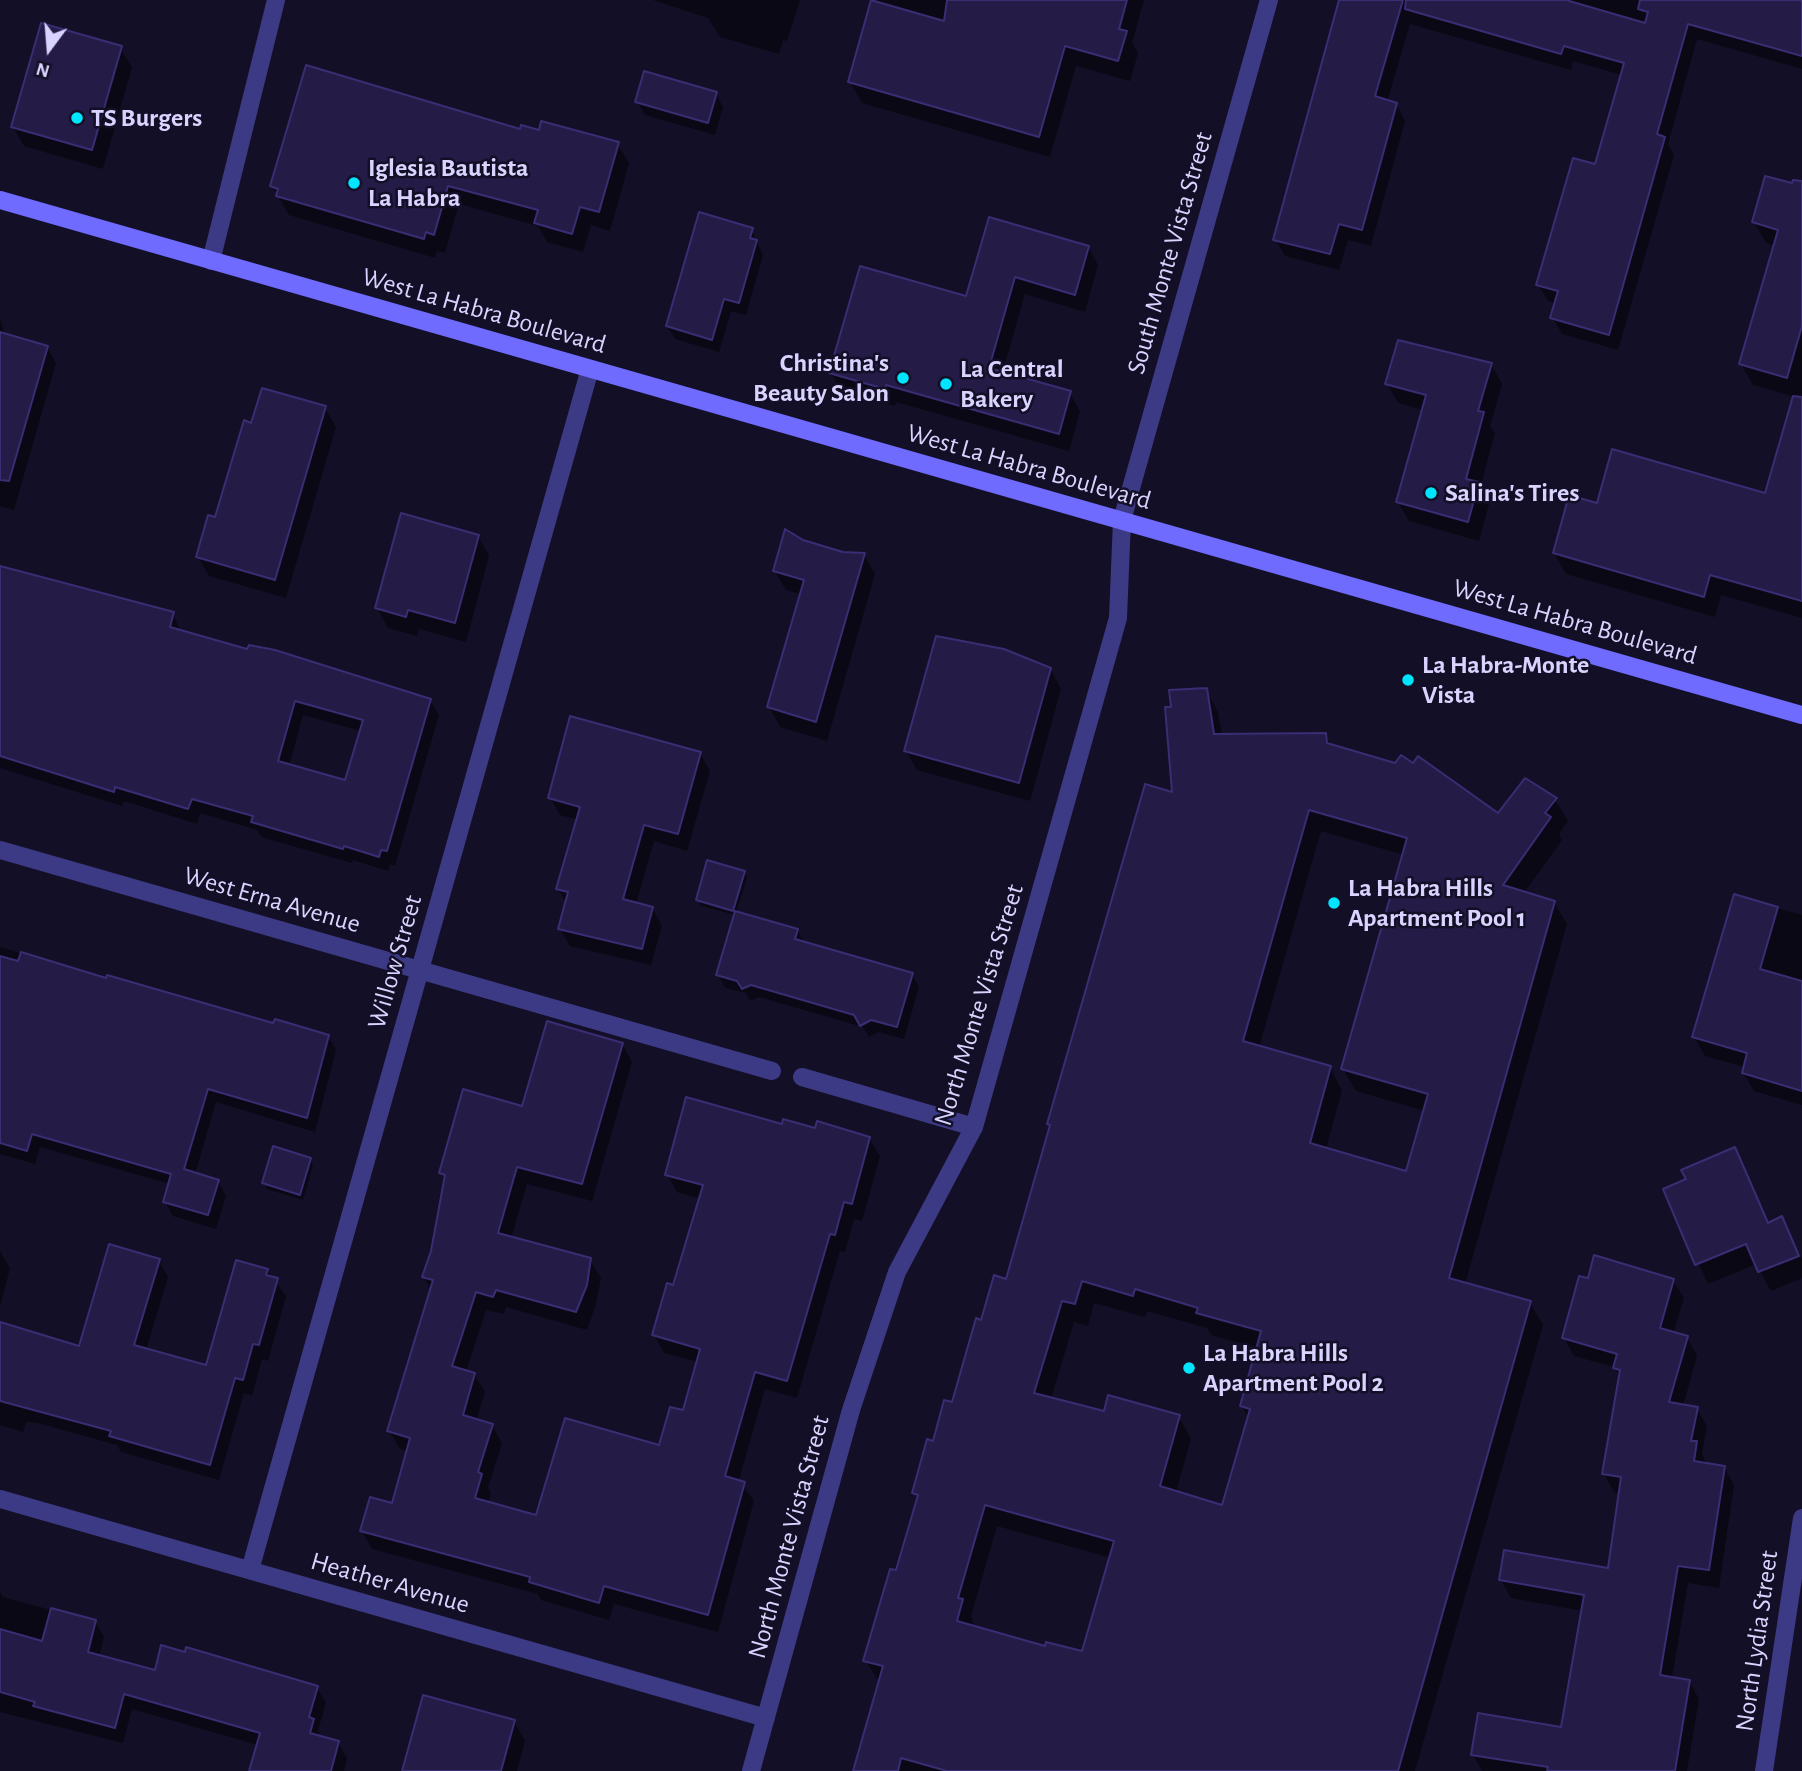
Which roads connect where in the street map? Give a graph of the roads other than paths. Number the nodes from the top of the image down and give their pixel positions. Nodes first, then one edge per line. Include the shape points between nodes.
1 (275, 0) edge
2 (1269, 0) edge
3 (0, 200) edge
4 (211, 261) junction
5 (590, 369) junction
6 (1122, 520) junction
7 (1802, 715) edge
8 (0, 850) edge
9 (420, 970) junction
10 (772, 1071) dead end
11 (802, 1077) dead end
12 (974, 1127) junction
13 (0, 1499) edge
14 (1802, 1518) edge
15 (250, 1570) junction
16 (766, 1717) junction
17 (751, 1771) edge
18 (1764, 1771) edge

1 - 4 street
2 - 6 street, South Monte Vista Street
3 - 4 main road, West La Habra Boulevard
4 - 5 main road, West La Habra Boulevard
5 - 6 main road, West La Habra Boulevard
5 - 9 street, Willow Street
6 - 7 main road, West La Habra Boulevard
6 - 12 street, North Monte Vista Street via 1118,618
8 - 9 street, West Erna Avenue
9 - 10 street, West Erna Avenue
9 - 15 street, Willow Street
11 - 12 street
12 - 16 street, North Monte Vista Street via 897,1272 851,1410
13 - 15 street, Heather Avenue
14 - 18 street, North Lydia Street
15 - 16 street, Heather Avenue
16 - 17 street, North Monte Vista Street

